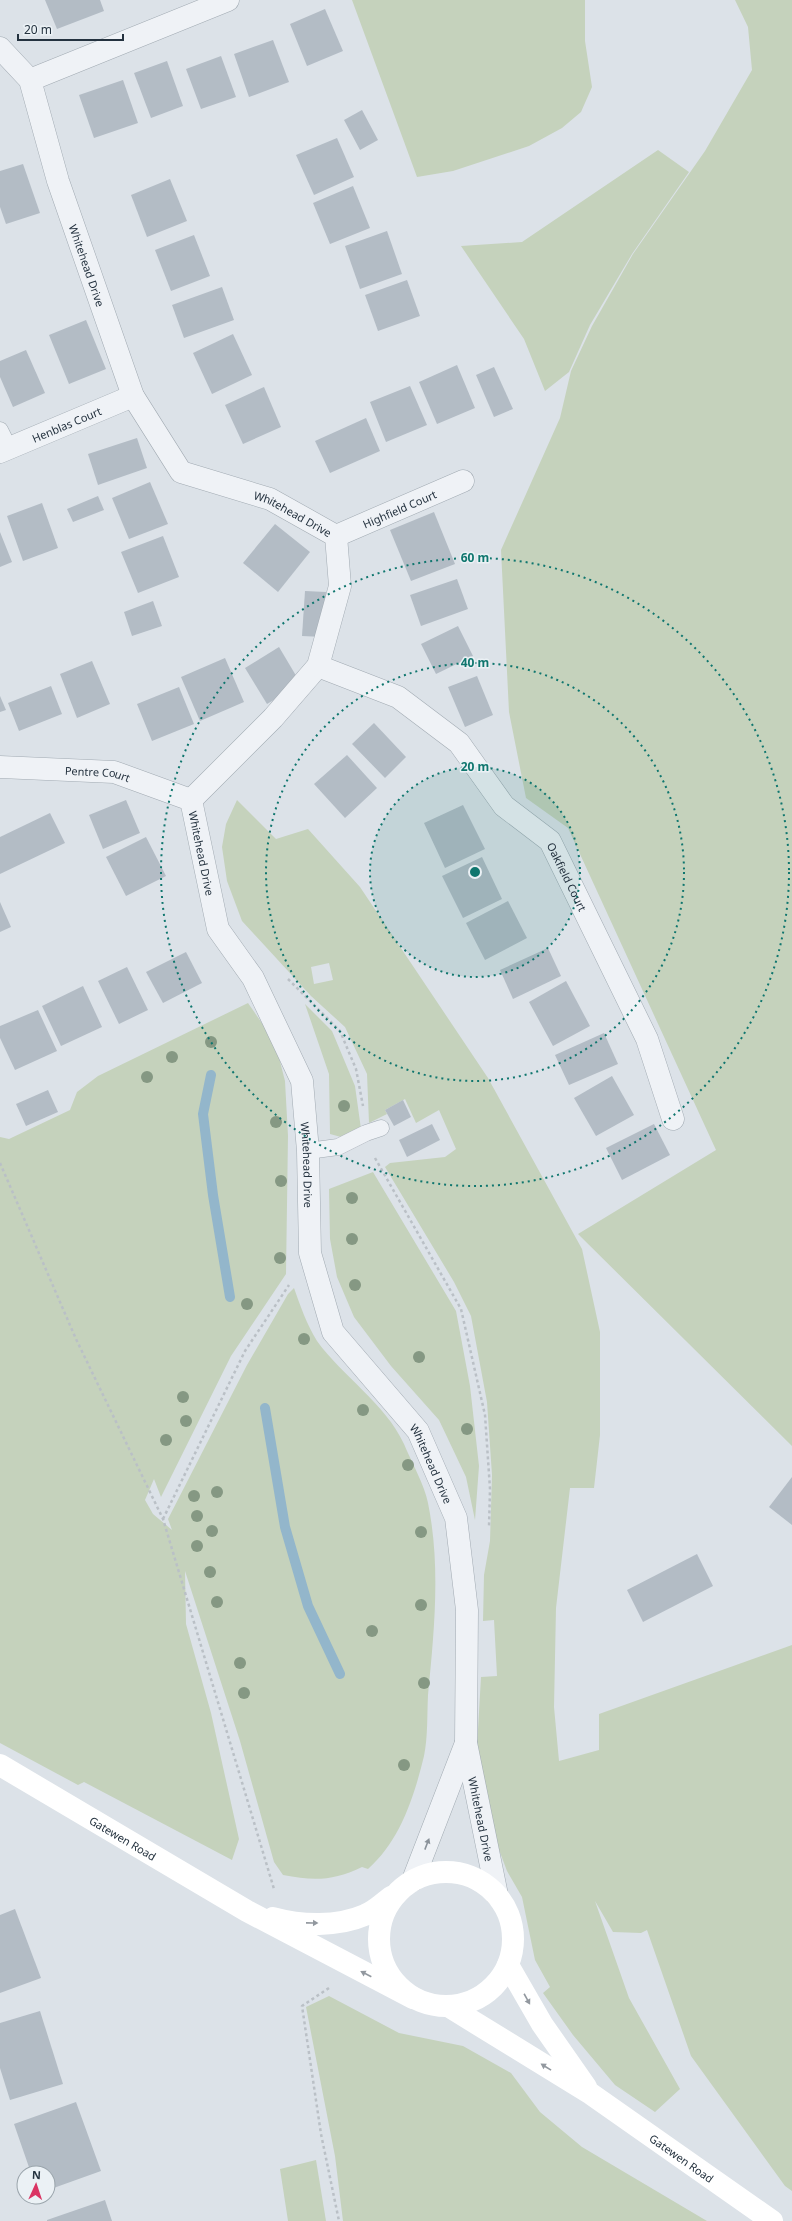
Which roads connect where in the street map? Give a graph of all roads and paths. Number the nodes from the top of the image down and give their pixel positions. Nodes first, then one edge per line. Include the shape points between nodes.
1 (228, 0) edge
2 (0, 48) edge
3 (30, 80) junction
4 (134, 396) junction
5 (3, 443) edge
6 (463, 481) dead end
7 (336, 536) junction
8 (318, 666) junction
9 (0, 767) edge
10 (191, 800) junction
11 (253, 978) junction
12 (673, 1119) dead end
13 (381, 1128) dead end
14 (366, 1134) junction
15 (308, 1151) junction
16 (0, 1164) edge
17 (310, 1253) junction
18 (163, 1519) junction
19 (489, 1533) dead end
20 (466, 1743) junction
21 (0, 1764) edge
22 (413, 1880) junction
23 (275, 1891) dead end
24 (395, 1895) junction
25 (497, 1895) junction
26 (247, 1911) junction
27 (508, 1965) junction
28 (356, 1968) junction
29 (413, 1998) junction
30 (448, 2006) junction
31 (591, 2094) junction
32 (339, 2221) edge
33 (772, 2221) edge

1 - 3 street
2 - 3 street, Whitehead Drive
3 - 4 street, Whitehead Drive via 58,181
4 - 5 street, Henblas Court
4 - 7 street, Whitehead Drive via 181,472 270,499
6 - 7 street, Highfield Court
7 - 8 street, Whitehead Drive via 340,586
8 - 10 street, Whitehead Drive via 273,718
8 - 12 street, Oakfield Court via 398,697 459,742 504,806 550,841 647,1039
9 - 10 street, Pentre Court via 114,772
10 - 11 street, Whitehead Drive via 218,929
11 - 14 path via 274,966 340,1031 356,1069
11 - 15 street, Whitehead Drive via 302,1081
13 - 14 lane
14 - 15 lane via 338,1147
14 - 19 path via 375,1158 462,1309 485,1416 490,1489
15 - 17 street, Whitehead Drive
16 - 18 path via 76,1339
17 - 18 path via 245,1351
17 - 20 street, Whitehead Drive via 333,1332 418,1431 456,1518 467,1610
18 - 23 path
22 -> 20 street, Whitehead Drive
20 - 25 street, Whitehead Drive
21 - 26 main road, Gatewen Road
22 - 24 main road, Gatewen Road
22 - 25 main road, Gatewen Road via 435,1873 458,1873 479,1880
26 -> 24 main road, Gatewen Road via 290,1923 336,1924 366,1915
24 - 29 main road, Gatewen Road via 384,1912 379,1931 379,1951 386,1970 397,1986
25 - 27 main road, Gatewen Road via 507,1910 512,1928 513,1947
26 - 28 main road, Gatewen Road
27 - 30 main road, Gatewen Road via 499,1981 485,1994 467,2003
27 -> 31 main road, Gatewen Road via 542,2024
29 -> 28 main road, Gatewen Road
28 - 32 path via 302,2006 321,2134
29 - 30 main road, Gatewen Road via 430,2005
31 -> 30 main road, Gatewen Road
31 - 33 main road, Gatewen Road

